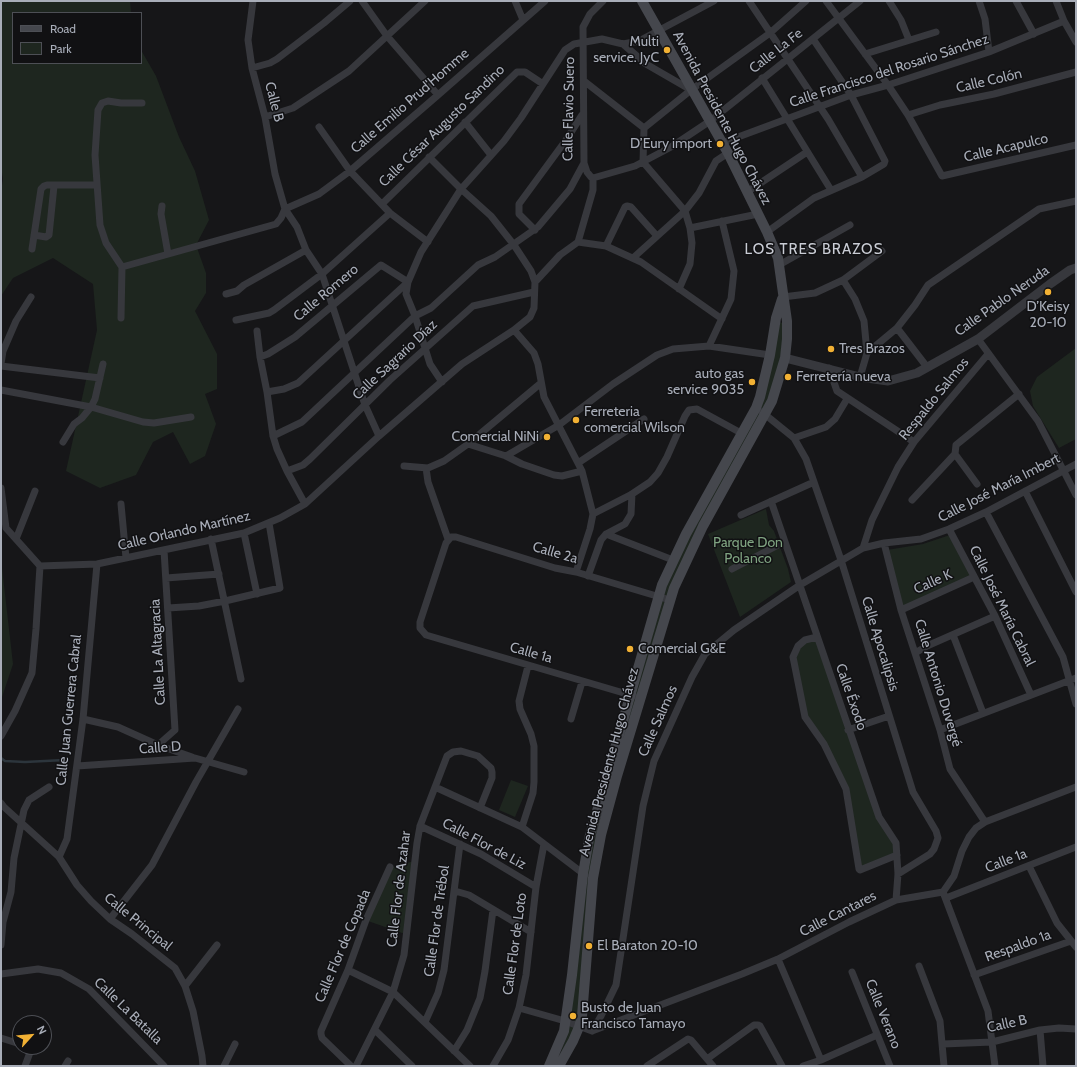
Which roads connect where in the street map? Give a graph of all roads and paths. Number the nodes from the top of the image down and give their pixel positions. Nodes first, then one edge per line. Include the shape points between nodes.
1 (253, 1) edge
2 (350, 1) edge
3 (362, 1) edge
4 (425, 1) edge
5 (515, 1) edge
6 (545, 1) edge
7 (603, 1) edge
8 (642, 1) edge
9 (714, 1) edge
10 (749, 1) edge
11 (806, 1) edge
12 (826, 1) edge
13 (860, 1) edge
14 (890, 1) edge
15 (979, 1) edge
16 (1016, 1) edge
17 (1056, 1) edge
18 (706, 3) edge
19 (839, 17) junction
20 (522, 20) junction
21 (1064, 21) junction
22 (658, 30) junction
23 (936, 32) dead end
24 (770, 33) junction
25 (1034, 34) junction
26 (387, 36) junction
27 (813, 39) junction
28 (908, 40) junction
29 (584, 42) junction
30 (1076, 42) edge
31 (623, 44) junction
32 (989, 52) junction
33 (865, 54) junction
34 (788, 58) junction
35 (252, 68) junction
36 (1076, 72) edge
37 (762, 78) junction
38 (584, 81) junction
39 (543, 84) junction
40 (888, 85) junction
41 (692, 90) junction
42 (438, 95) junction
43 (851, 95) junction
44 (142, 103) dead end
45 (819, 106) junction
46 (583, 114) junction
47 (908, 115) junction
48 (265, 117) junction
49 (786, 118) junction
50 (710, 121) junction
51 (465, 122) junction
52 (319, 126) dead end
53 (644, 128) junction
54 (722, 143) junction
55 (1076, 144) edge
56 (807, 152) junction
57 (728, 153) junction
58 (491, 155) junction
59 (429, 158) junction
60 (643, 162) junction
61 (584, 163) junction
62 (350, 171) junction
63 (862, 177) junction
64 (593, 178) junction
65 (96, 185) junction
66 (54, 186) junction
67 (461, 189) junction
68 (831, 190) junction
69 (747, 192) junction
70 (1076, 201) edge
71 (382, 204) junction
72 (162, 206) dead end
73 (285, 209) junction
74 (685, 211) junction
75 (390, 213) junction
76 (758, 214) junction
77 (722, 221) junction
78 (850, 225) dead end
79 (690, 228) junction
80 (535, 230) junction
81 (767, 232) junction
82 (34, 235) junction
83 (657, 236) junction
84 (428, 242) junction
85 (578, 242) junction
86 (514, 245) junction
87 (606, 246) junction
88 (32, 249) dead end
89 (306, 250) junction
90 (882, 251) dead end
91 (168, 254) junction
92 (633, 258) junction
93 (779, 265) junction
94 (122, 267) junction
95 (1076, 268) edge
96 (322, 274) junction
97 (843, 280) junction
98 (408, 282) junction
99 (535, 282) junction
100 (679, 289) junction
101 (534, 292) junction
102 (226, 294) dead end
103 (31, 297) dead end
104 (783, 297) junction
105 (332, 306) junction
106 (415, 316) junction
107 (121, 318) dead end
108 (776, 318) junction
109 (722, 319) junction
110 (236, 320) dead end
111 (787, 321) junction
112 (897, 328) junction
113 (514, 330) junction
114 (257, 331) dead end
115 (978, 339) junction
116 (344, 341) junction
117 (709, 346) junction
118 (426, 349) junction
119 (867, 353) junction
120 (988, 354) junction
121 (770, 355) junction
122 (260, 357) junction
123 (785, 358) junction
124 (103, 364) dead end
125 (1, 365) edge
126 (927, 367) junction
127 (829, 368) junction
128 (355, 374) junction
129 (860, 377) junction
130 (100, 378) junction
131 (442, 382) junction
132 (541, 383) junction
133 (1, 390) edge
134 (267, 392) junction
135 (1018, 394) junction
136 (847, 399) junction
137 (366, 405) junction
138 (92, 407) junction
139 (756, 408) junction
140 (766, 414) junction
141 (191, 417) dead end
142 (644, 419) dead end
143 (559, 425) junction
144 (741, 432) junction
145 (273, 436) junction
146 (379, 436) junction
147 (794, 438) junction
148 (63, 442) dead end
149 (914, 442) junction
150 (468, 444) junction
151 (955, 454) junction
152 (506, 456) junction
153 (578, 463) junction
154 (1076, 464) edge
155 (404, 466) dead end
156 (426, 468) junction
157 (287, 471) junction
158 (582, 471) junction
159 (1063, 471) junction
160 (814, 482) junction
161 (977, 484) dead end
162 (1, 488) edge
163 (35, 491) dead end
164 (1025, 491) junction
165 (632, 494) junction
166 (1076, 495) edge
167 (912, 500) dead end
168 (771, 501) junction
169 (121, 504) dead end
170 (306, 504) junction
171 (986, 512) junction
172 (593, 514) junction
173 (741, 515) dead end
174 (269, 523) junction
175 (949, 529) junction
176 (244, 534) junction
177 (606, 534) junction
178 (16, 539) junction
179 (211, 539) junction
180 (447, 541) junction
181 (784, 542) junction
182 (884, 543) junction
183 (862, 548) junction
184 (164, 550) junction
185 (126, 558) junction
186 (673, 560) junction
187 (841, 560) junction
188 (97, 564) junction
189 (40, 566) junction
190 (732, 569) dead end
191 (576, 572) junction
192 (219, 574) junction
193 (588, 576) junction
194 (974, 577) junction
195 (166, 578) junction
196 (800, 585) junction
197 (1076, 592) edge
198 (257, 594) junction
199 (659, 596) junction
200 (670, 600) junction
201 (225, 602) junction
202 (168, 608) junction
203 (902, 610) junction
204 (995, 616) junction
205 (953, 634) junction
206 (817, 637) junction
207 (915, 653) junction
208 (528, 666) junction
209 (241, 679) dead end
210 (1073, 679) edge
211 (582, 682) junction
212 (630, 695) junction
213 (1031, 695) junction
214 (641, 698) junction
215 (1076, 704) edge
216 (238, 709) dead end
217 (984, 713) junction
218 (889, 716) junction
219 (83, 719) junction
220 (571, 719) dead end
221 (848, 730) junction
222 (940, 730) junction
223 (1, 736) edge
224 (158, 744) junction
225 (195, 758) junction
226 (208, 761) junction
227 (77, 766) junction
228 (244, 772) dead end
229 (48, 786) dead end
230 (1076, 787) edge
231 (435, 788) junction
232 (1, 803) edge
233 (480, 808) junction
234 (985, 822) junction
235 (22, 823) junction
236 (420, 826) junction
237 (522, 827) junction
238 (460, 844) junction
239 (544, 844) junction
240 (1076, 847) edge
241 (897, 855) junction
242 (59, 857) junction
243 (1029, 866) junction
244 (390, 867) dead end
245 (583, 874) junction
246 (898, 874) junction
247 (593, 878) junction
248 (536, 886) junction
249 (455, 891) junction
250 (944, 895) junction
251 (896, 900) junction
252 (494, 910) junction
253 (110, 919) junction
254 (530, 932) junction
255 (1071, 941) junction
256 (1, 945) edge
257 (217, 945) dead end
258 (1076, 947) edge
259 (778, 959) junction
260 (918, 966) dead end
261 (348, 970) junction
262 (852, 972) dead end
263 (1, 974) edge
264 (974, 975) junction
265 (185, 986) junction
266 (393, 992) junction
267 (519, 1008) junction
268 (565, 1021) junction
269 (425, 1022) junction
270 (579, 1027) junction
271 (1076, 1029) edge
272 (375, 1030) junction
273 (1040, 1030) junction
274 (592, 1031) junction
275 (877, 1035) junction
276 (1, 1038) edge
277 (12, 1041) edge
278 (992, 1042) junction
279 (235, 1044) dead end
280 (943, 1044) junction
281 (454, 1051) junction
282 (28, 1055) edge
283 (707, 1059) junction
284 (821, 1060) junction
285 (25, 1066) edge
286 (164, 1066) edge
287 (202, 1066) edge
288 (224, 1066) edge
289 (351, 1066) edge
290 (356, 1066) edge
291 (412, 1066) edge
292 (470, 1066) edge
293 (493, 1066) edge
294 (549, 1066) edge
295 (559, 1066) edge
296 (647, 1066) edge
297 (712, 1066) edge
298 (782, 1066) edge
299 (803, 1066) edge
300 (890, 1066) edge
301 (944, 1066) edge
302 (995, 1066) edge
303 (1043, 1066) edge

1 - 35 street, Calle B via 248,40
2 - 35 street via 277,59
3 - 26 street
4 - 26 street
5 - 20 street
6 - 20 street, Calle Emilio Prud'Homme
7 - 29 street, Calle Flavio Suero via 590,14 583,27
8 - 22 main road, Avenida Presidente Hugo Chávez
9 - 18 street
10 - 24 street
11 - 24 street
12 - 19 street
13 - 19 street, Calle La Fe
14 - 28 street via 901,20
15 - 32 street via 985,19
16 - 25 street
17 - 21 street
18 - 22 street
19 - 27 street, Calle La Fe
19 - 33 street
20 - 42 street, Calle Emilio Prud'Homme
21 - 25 street, Calle Francisco del Rosario Sánchez
21 - 30 street
22 - 31 street via 639,41
22 - 41 main road, Avenida Presidente Hugo Chávez
23 - 28 street
24 - 34 street
24 - 41 street
25 - 32 street, Calle Francisco del Rosario Sánchez
26 - 42 street
26 - 48 street via 349,71 326,87 292,108
27 - 34 street, Calle La Fe
27 - 43 street
28 - 33 street
29 - 31 street via 602,39
29 - 38 street, Calle Flavio Suero
29 - 39 street via 574,44 565,50
31 - 41 street via 646,64
32 - 40 street, Calle Francisco del Rosario Sánchez
33 - 40 street
34 - 37 street, Calle La Fe
34 - 45 street
35 - 48 street, Calle B
36 - 47 street, Calle Colón
37 - 49 street
37 - 50 street, Calle La Fe
38 - 46 street, Calle Flavio Suero
38 - 53 street
39 - 51 street, Calle César Augusto Sandino via 525,72 517,72
39 - 58 street via 521,118
40 - 43 street, Calle Francisco del Rosario Sánchez
40 - 47 street
41 - 50 main road, Avenida Presidente Hugo Chávez
41 - 53 street
42 - 62 street, Calle Emilio Prud'Homme
43 - 45 street, Calle Francisco del Rosario Sánchez
43 - 63 street via 885,159 884,164
44 - 65 street via 108,101 102,103 98,110
45 - 49 street, Calle Francisco del Rosario Sánchez
45 - 63 street
46 - 61 street, Calle Flavio Suero
46 - 80 street via 519,204 519,214
47 - 55 street, Calle Acapulco via 942,176
48 - 73 street, Calle B via 275,174
49 - 54 street, Calle Francisco del Rosario Sánchez
49 - 56 street
50 - 54 main road, Avenida Presidente Hugo Chávez
50 - 60 street
51 - 58 street
51 - 59 street, Calle César Augusto Sandino
52 - 62 street
53 - 60 street
54 - 57 main road, Avenida Presidente Hugo Chávez
56 - 68 street
56 - 69 street
57 - 69 main road, Avenida Presidente Hugo Chávez
57 - 74 street via 716,161 699,193
58 - 67 street
59 - 67 street
59 - 71 street, Calle César Augusto Sandino
60 - 64 street
60 - 74 street
61 - 64 street via 587,172
61 - 80 street, Calle Flavio Suero via 570,189
62 - 71 street
62 - 73 street, Calle Emilio Prud'Homme via 319,194
63 - 68 street
64 - 85 street via 593,190
65 - 66 street
65 - 94 street via 102,234
66 - 82 street via 47,185 41,189
66 - 82 street via 49,235
67 - 84 street
67 - 86 street via 491,216
68 - 81 street via 814,198
69 - 76 main road, Avenida Presidente Hugo Chávez
70 - 112 street via 1039,209 959,262 928,285
71 - 75 street
72 - 91 street
73 - 89 street, Calle B via 297,227
73 - 91 street via 276,224
74 - 79 street
74 - 83 street
75 - 84 street
75 - 96 street
76 - 77 street
76 - 81 main road, Avenida Presidente Hugo Chávez
77 - 79 street
77 - 109 street via 734,271 731,299
78 - 93 street
79 - 100 street via 690,264
80 - 86 street, Calle Flavio Suero
81 - 93 main road, Avenida Presidente Hugo Chávez
82 - 88 street
83 - 87 street via 631,207 627,206
83 - 92 street
84 - 98 street
85 - 87 street
85 - 99 street via 560,255
86 - 99 street
86 - 106 street, Calle Flavio Suero via 478,265 431,308
87 - 92 street
89 - 96 street, Calle B
89 - 102 street via 236,291
90 - 97 street
91 - 94 street
92 - 100 street
93 - 104 main road, Avenida Presidente Hugo Chávez
94 - 107 street
95 - 115 street, Calle Pablo Neruda via 1050,284
96 - 105 street, Calle B
96 - 110 street via 269,313
97 - 104 street via 815,293
97 - 119 street via 856,299 864,321
98 - 105 street, Calle Romero via 380,265
98 - 106 street via 406,294
98 - 116 street
99 - 101 street, Calle Orlando Martínez
100 - 109 street
101 - 113 street, Calle Orlando Martínez via 533,312
101 - 118 street, Calle Sagrario Díaz via 473,306
103 - 125 street via 16,321 4,350
104 - 108 main road, Avenida Presidente Hugo Chávez
104 - 111 main road, Avenida Presidente Hugo Chávez
105 - 116 street, Calle B
105 - 122 street, Calle Romero via 295,337
106 - 118 street
106 - 128 street, Calle Flavio Suero
108 - 111 main road via 782,316
108 - 121 main road, Avenida Presidente Hugo Chávez
109 - 117 street
111 - 123 main road, Avenida Presidente Hugo Chávez
112 - 119 street
112 - 126 street
113 - 131 street, Calle Orlando Martínez via 462,364
113 - 132 street via 534,353
114 - 122 street
115 - 120 street
115 - 126 street, Calle Pablo Neruda
116 - 128 street, Calle B
116 - 134 street via 298,383
117 - 121 street
117 - 143 street via 673,349 657,355
118 - 131 street via 430,364
118 - 137 street, Calle Sagrario Díaz
119 - 129 street
120 - 135 street
120 - 149 street, Respaldo Salmos
121 - 139 main road, Avenida Presidente Hugo Chávez
122 - 134 street
123 - 127 street, Calle Pablo Neruda
123 - 140 main road, Avenida Presidente Hugo Chávez
124 - 130 street
125 - 130 street
126 - 129 street, Calle Pablo Neruda via 888,381
127 - 129 street, Calle Pablo Neruda
127 - 136 street via 837,391
128 - 137 street, Calle B
128 - 145 street, Calle Flavio Suero via 302,422
130 - 138 street
131 - 146 street, Calle Orlando Martínez
132 - 143 street via 544,397
132 - 150 street
133 - 138 street
134 - 145 street
135 - 151 street via 956,445
135 - 159 street via 1038,421
136 - 147 street via 835,419 826,427
136 - 149 street
137 - 146 street, Calle B
137 - 157 street, Calle Sagrario Díaz via 303,465
138 - 141 street via 149,423
138 - 148 street via 74,424
139 - 140 street, Calle Apocalipsis
139 - 144 main road, Avenida Presidente Hugo Chávez
140 - 147 street, Calle Apocalipsis
140 - 200 main road, Avenida Presidente Hugo Chávez via 703,526
142 - 153 street
143 - 152 street
143 - 153 street
144 - 165 street via 697,409 689,410 658,472 650,482
144 - 186 main road, Avenida Presidente Hugo Chávez
145 - 157 street
146 - 170 street, Calle Orlando Martínez
147 - 160 street, Calle Apocalipsis via 806,459
149 - 183 street, Respaldo Salmos via 872,520
150 - 152 street
150 - 156 street via 444,461
151 - 161 street
151 - 167 street
152 - 158 street via 554,475 562,476
153 - 158 street
154 - 159 street, Calle José María Imbert
155 - 156 street
156 - 180 street
157 - 170 street
158 - 172 street
159 - 164 street, Calle José María Imbert
159 - 166 street
160 - 168 street
160 - 187 street, Calle Apocalipsis
162 - 178 street via 6,528
163 - 178 street
164 - 171 street, Calle José María Imbert
164 - 197 street
165 - 172 street
165 - 177 street via 631,514 624,524
168 - 173 street
168 - 181 street, Calle Éxodo
169 - 185 street
170 - 174 street, Calle Orlando Martínez
171 - 175 street, Calle José María Imbert
171 - 210 street
172 - 191 street
174 - 176 street, Calle Orlando Martínez
174 - 198 street via 280,588
175 - 182 street, Calle José María Imbert via 921,539
175 - 194 street, Calle José María Cabral
176 - 179 street, Calle Orlando Martínez
176 - 198 street
177 - 186 street
177 - 193 street via 601,540
178 - 189 street
179 - 184 street, Calle Orlando Martínez
179 - 192 street
180 - 191 street, Calle 2a via 456,537 555,568
180 - 208 street, Calle 1a via 420,628 426,635
181 - 190 street
181 - 196 street, Calle Éxodo
182 - 183 street, Calle José María Imbert
182 - 203 street, Calle Antonio Duvergé
183 - 187 street, Calle Salmos
184 - 185 street, Calle Orlando Martínez
184 - 195 street, Calle La Altagracia
185 - 188 street, Calle Orlando Martínez
186 - 199 main road, Avenida Presidente Hugo Chávez
187 - 196 street, Calle Salmos
187 - 218 street, Calle Apocalipsis
188 - 189 street, Calle Orlando Martínez
188 - 219 street, Calle Juan Guerrera Cabral
189 - 223 street via 32,673
191 - 193 street, Calle 2a
192 - 195 street
192 - 201 street
193 - 199 street, Calle 2a
194 - 203 street, Calle K
194 - 204 street, Calle José María Cabral
195 - 202 street, Calle La Altagracia
196 - 206 street, Calle Éxodo
196 - 274 street, Calle Salmos via 734,630 705,654 692,678 654,761 643,806 616,985
198 - 201 street
199 - 200 street, Calle 2a
199 - 212 main road, Avenida Presidente Hugo Chávez
200 - 214 main road, Avenida Presidente Hugo Chávez
201 - 202 street
201 - 209 street
202 - 224 street, Calle La Altagracia via 175,730
203 - 207 street, Calle Antonio Duvergé
204 - 205 street
204 - 213 street, Calle José María Cabral
205 - 207 street
205 - 217 street
206 - 221 street, Calle Éxodo
206 - 241 street via 805,640 798,646 793,657 805,717 824,744 846,789 859,869
207 - 222 street, Calle Antonio Duvergé
208 - 211 street, Calle 1a
208 - 237 street via 519,701 534,746 534,782
210 - 213 street
210 - 215 street
211 - 212 street, Calle 1a
211 - 220 street
212 - 214 street, Calle 1a
212 - 245 main road, Avenida Presidente Hugo Chávez via 589,839
213 - 217 street
214 - 247 main road, Avenida Presidente Hugo Chávez via 617,776
216 - 226 street
217 - 222 street
218 - 221 street
218 - 246 street, Calle Apocalipsis via 913,792 938,838 930,854
219 - 224 street via 118,727
219 - 227 street, Calle Juan Guerrera Cabral
221 - 241 street, Calle Éxodo via 879,817 896,843
222 - 234 street, Calle Antonio Duvergé via 950,769
224 - 225 street
225 - 226 street, Calle D
225 - 227 street, Calle D
226 - 228 street, Calle D
226 - 253 street via 152,865
227 - 242 street, Calle Juan Guerrera Cabral via 67,839
229 - 235 street via 29,800
230 - 234 street
231 - 233 street
231 - 233 street, Calle Flor de Azahar via 447,756 461,751 478,756 492,772
231 - 236 street, Calle Flor de Azahar
232 - 235 street, Calle Principal
233 - 237 street
234 - 250 street via 969,837
235 - 242 street, Calle Principal
235 - 256 street
236 - 238 street, Calle Flor de Liz
236 - 266 street, Calle Flor de Azahar via 404,955
237 - 239 street
238 - 248 street, Calle Flor de Liz
238 - 249 street, Calle Flor de Trébol
239 - 245 street
239 - 248 street, Calle Flor de Loto
240 - 243 street, Calle 1a
241 - 246 street, Calle Éxodo
242 - 253 street, Calle Principal via 77,885
243 - 250 street, Calle 1a
243 - 255 street via 1057,923
244 - 261 street, Calle Flor de Copada via 366,920
245 - 247 street
245 - 268 main road, Avenida Presidente Hugo Chávez
246 - 251 street, Calle Éxodo
247 - 270 main road, Avenida Presidente Hugo Chávez via 584,997
248 - 254 street, Calle Flor de Loto
249 - 252 street via 469,895
249 - 269 street, Calle Flor de Trébol via 442,980
250 - 251 street, Calle Cantares
250 - 264 street
251 - 259 street, Calle Cantares
252 - 254 street
252 - 281 street via 480,998 467,1030
253 - 265 street, Calle Principal via 175,968
254 - 267 street, Calle Flor de Loto via 526,975
255 - 258 street
255 - 264 street, Respaldo 1a
257 - 265 street
259 - 274 street, Calle Cantares
259 - 284 street
260 - 280 street via 940,1021
261 - 266 street
261 - 289 street, Calle Flor de Copada via 321,1034 322,1038
262 - 275 street, Calle Verano
263 - 286 street, Calle La Batalla via 38,969 61,973 89,989
264 - 278 street via 988,1011
265 - 287 street, Calle Principal via 193,1011
266 - 269 street
266 - 272 street, Calle Flor de Azahar
267 - 268 street
267 - 293 street, Calle Flor de Loto via 508,1040
268 - 270 street
268 - 294 main road, Avenida Presidente Hugo Chávez via 564,1031
269 - 281 street
270 - 274 street
270 - 295 main road, Avenida Presidente Hugo Chávez
271 - 273 street, Calle B
272 - 290 street, Calle Flor de Azahar
272 - 291 street
273 - 278 street, Calle B
273 - 303 street
275 - 284 street
275 - 300 street, Calle Verano
276 - 277 street
278 - 280 street, Calle B
278 - 302 street
279 - 288 street
280 - 301 street
281 - 292 street
282 - 285 street
283 - 296 street via 688,1038
283 - 297 street
283 - 298 street via 754,1025 758,1025
284 - 299 street

